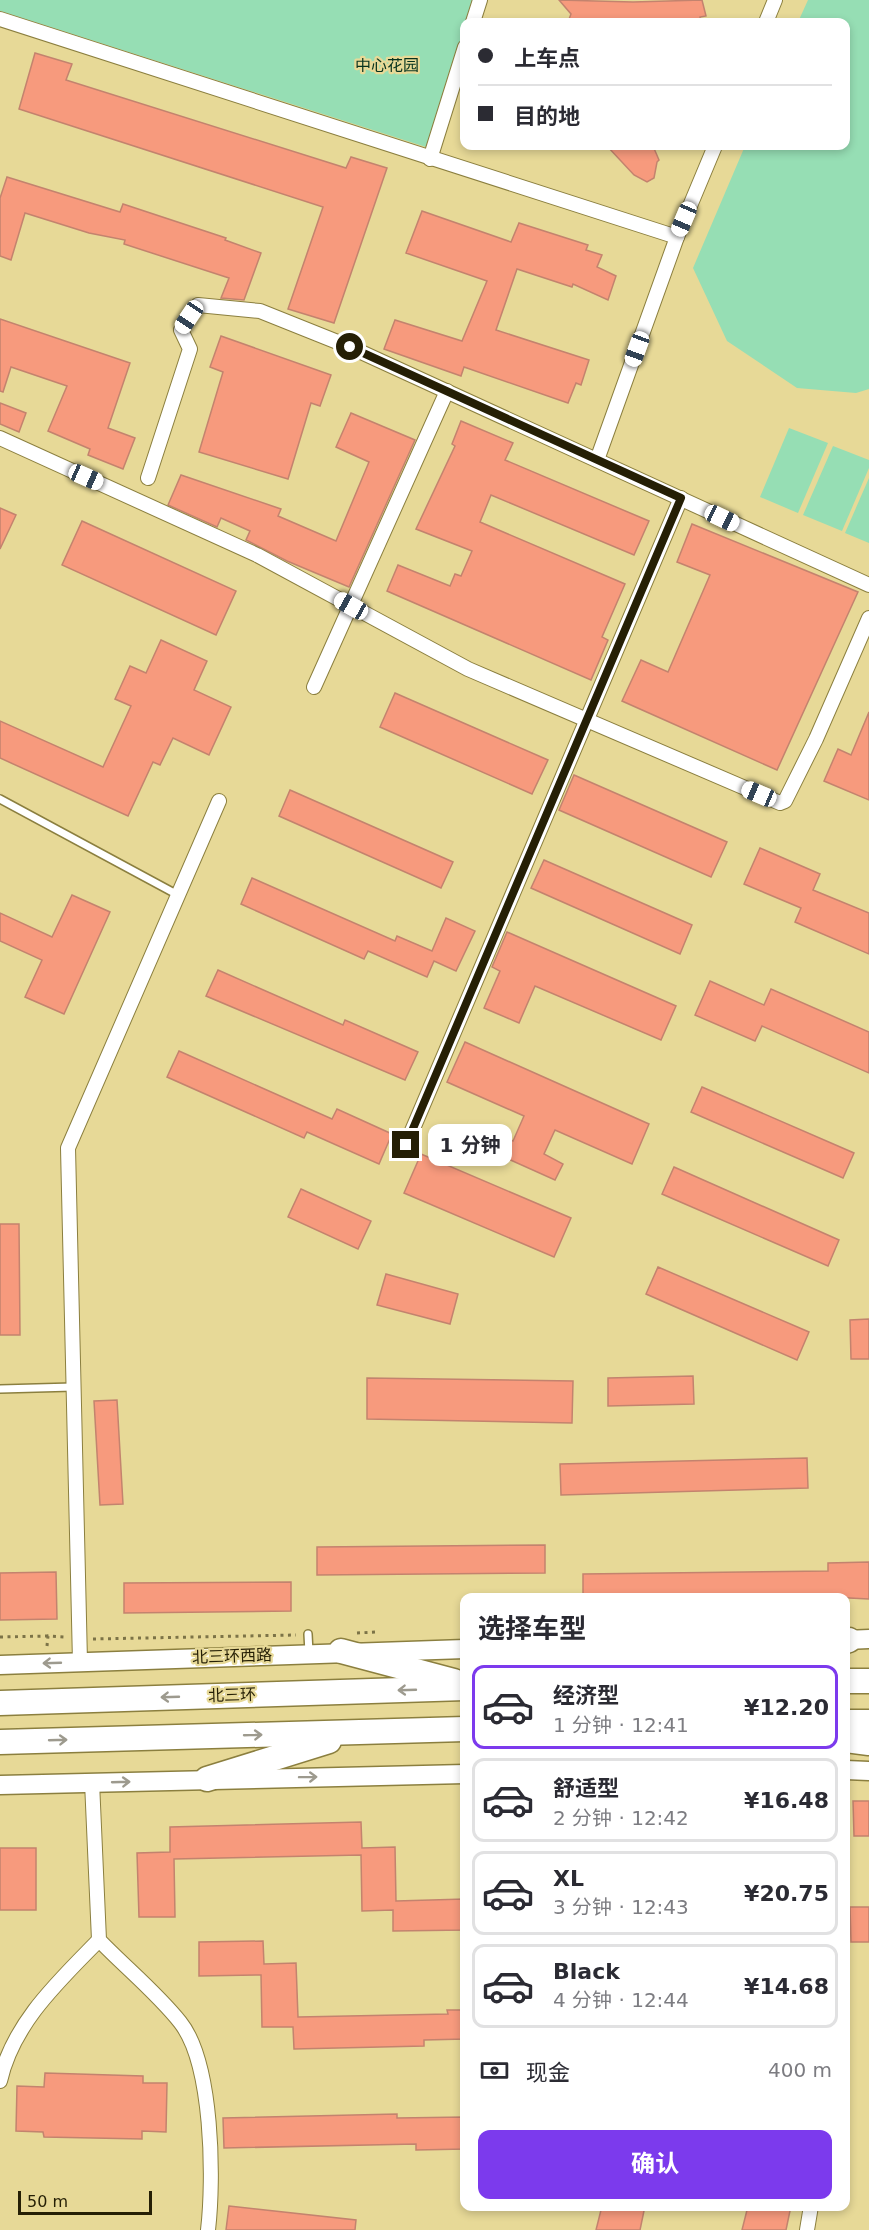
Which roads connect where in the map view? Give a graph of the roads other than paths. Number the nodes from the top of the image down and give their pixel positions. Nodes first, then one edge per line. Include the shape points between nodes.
1 (480, 0) edge
2 (775, 0) edge
3 (474, 18) edge
4 (768, 18) edge
5 (0, 19) edge
6 (460, 63) edge
7 (713, 150) edge
8 (430, 159) junction
9 (677, 237) junction
10 (447, 391) junction
11 (0, 438) edge
12 (597, 460) junction
13 (148, 478) dead end
14 (681, 498) junction
15 (869, 585) edge
16 (351, 606) junction
17 (869, 618) edge
18 (314, 687) dead end
19 (588, 720) junction
20 (0, 799) edge
21 (219, 801) dead end
22 (178, 895) junction
23 (406, 1145) dead end
24 (73, 1387) junction
25 (0, 1389) edge
26 (308, 1634) road end
27 (347, 1642) junction
28 (460, 1648) edge
29 (309, 1653) junction
30 (80, 1662) junction
31 (0, 1665) edge
32 (850, 1681) edge
33 (869, 1681) edge
34 (460, 1684) edge
35 (460, 1686) edge
36 (0, 1703) edge
37 (850, 1722) edge
38 (869, 1722) edge
39 (460, 1729) edge
40 (357, 1732) junction
41 (850, 1741) edge
42 (0, 1742) edge
43 (869, 1743) edge
44 (850, 1770) edge
45 (869, 1770) edge
46 (460, 1774) edge
47 (207, 1779) junction
48 (92, 1782) junction
49 (0, 1785) edge
50 (99, 1940) junction
51 (0, 2081) edge
52 (810, 2211) edge
53 (208, 2230) edge
54 (807, 2230) edge

1 - 3 street
2 - 4 street
5 - 8 street
6 - 8 street
7 - 9 street
8 - 9 street
9 - 12 street
10 - 12 street
10 - 13 street via 260,311 198,304 181,330 190,349
10 - 16 street
11 - 16 street via 257,555
12 - 14 street
14 - 15 street
14 - 19 street
16 - 18 street
16 - 19 street via 468,669
17 - 19 street via 816,739 785,801 780,803
19 - 23 street
20 - 22 lane
21 - 22 street
22 - 24 street via 68,1148
24 - 25 lane
24 - 30 street
26 - 29 lane
27 - 28 street, 北三环西路
27 - 29 street, 北三环西路
27 - 34 highway
29 - 30 street, 北三环西路
30 -> 31 street, 北三环西路
32 - 33 highway
35 -> 36 highway, 北三环
37 - 38 highway
39 - 40 highway
42 -> 40 highway
40 - 47 highway
41 - 43 highway
44 - 45 street
47 -> 46 street
48 -> 47 street
48 - 49 street
48 - 50 street
50 - 51 street via 40,2000 4,2063
50 - 53 street via 182,2024 200,2065 208,2118
52 - 54 street

